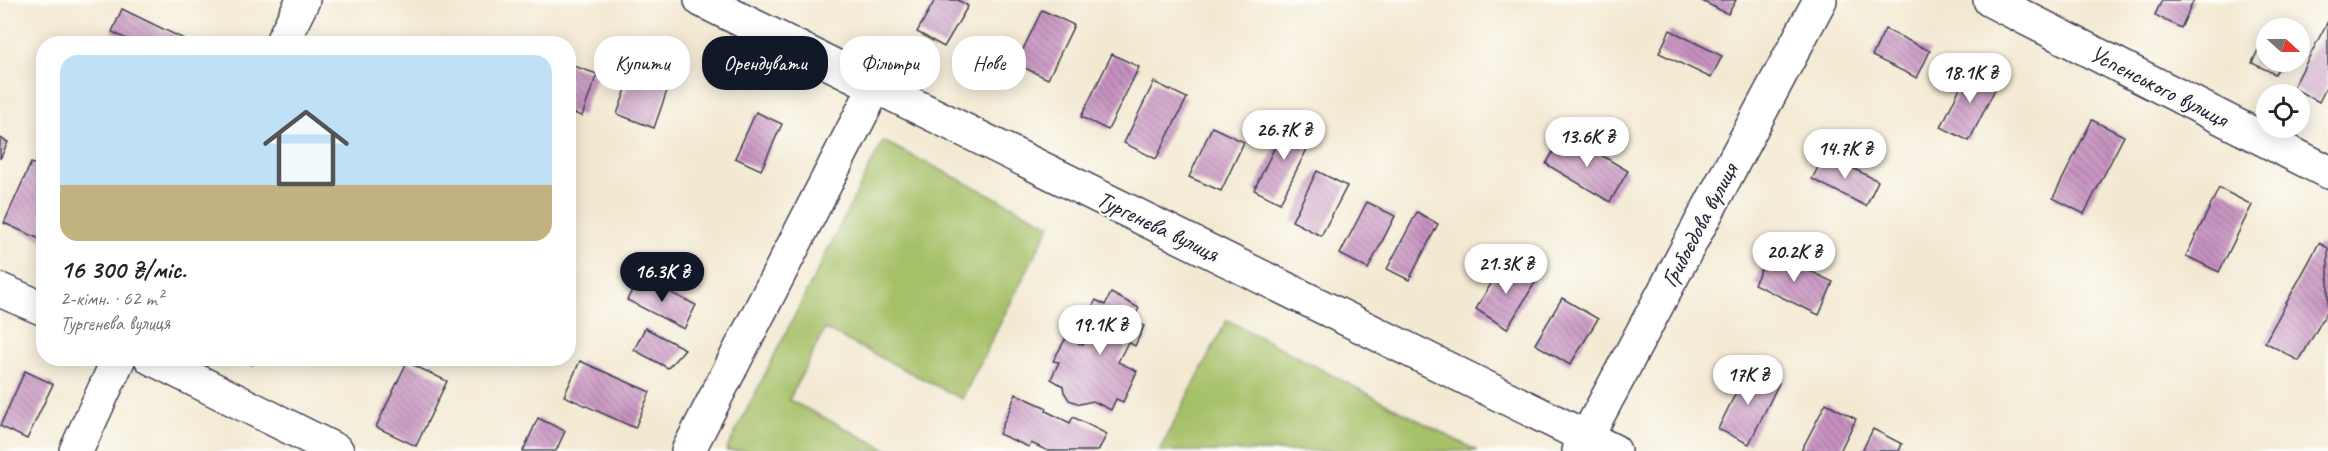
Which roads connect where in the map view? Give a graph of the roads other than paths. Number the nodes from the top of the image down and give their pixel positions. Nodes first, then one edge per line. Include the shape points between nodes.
1 (303, 0) edge
2 (701, 0) edge
3 (1820, 0) edge
4 (1990, 0) edge
5 (285, 36) edge
6 (840, 70) edge
7 (873, 90) edge
8 (881, 90) edge
9 (2328, 172) edge
10 (0, 290) edge
11 (36, 306) edge
12 (115, 366) edge
13 (167, 366) edge
14 (1593, 446) edge
15 (76, 451) edge
16 (337, 451) edge
17 (688, 451) edge

1 - 5 street
2 - 6 street, Тургенєва вулиця
3 - 14 street, Грибоєдова вулиця
4 - 9 street, Успенського вулиця
7 - 17 street
8 - 14 street, Тургенєва вулиця
10 - 11 street
12 - 15 street
13 - 16 street

